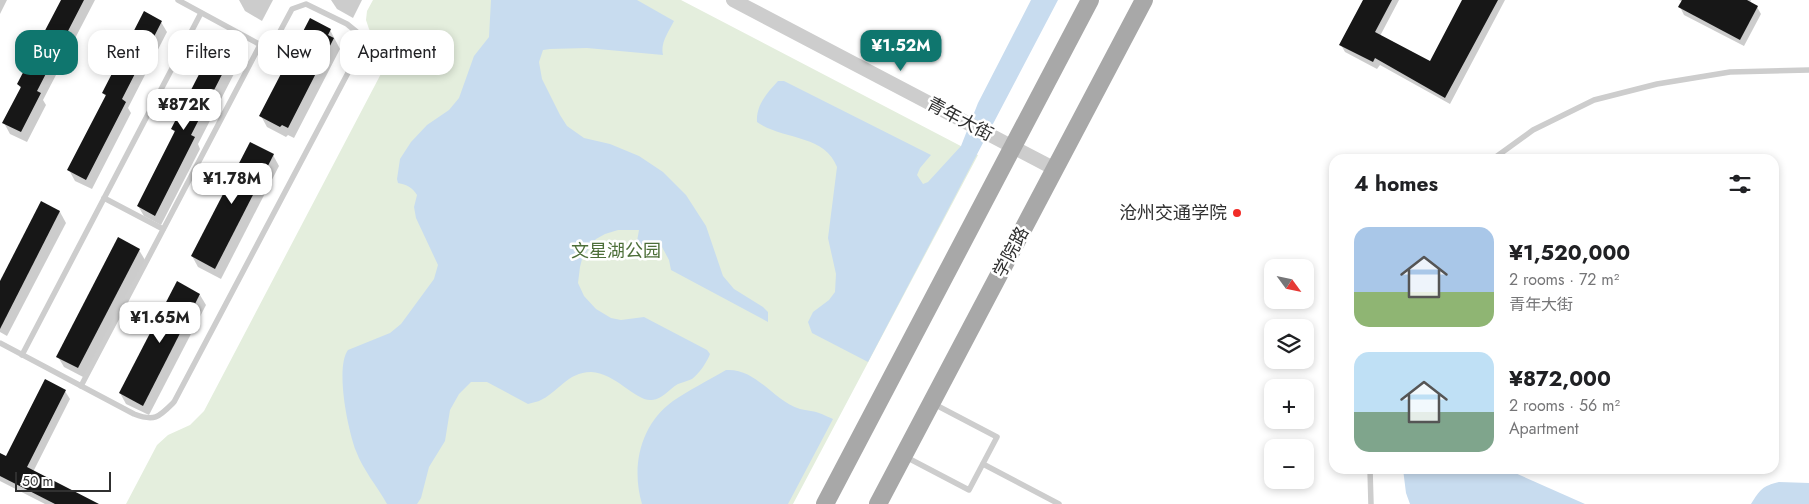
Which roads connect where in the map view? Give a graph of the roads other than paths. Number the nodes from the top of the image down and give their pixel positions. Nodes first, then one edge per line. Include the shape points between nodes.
1 (178, 0) edge
2 (733, 0) edge
3 (1090, 0) edge
4 (1144, 0) edge
5 (201, 13) junction
6 (281, 30) edge
7 (258, 44) edge
8 (258, 49) edge
9 (1809, 70) edge
10 (1013, 147) junction
11 (1500, 154) edge
12 (1055, 169) junction
13 (104, 198) junction
14 (164, 229) junction
15 (0, 343) edge
16 (22, 355) junction
17 (81, 386) junction
18 (932, 403) junction
19 (904, 456) junction
20 (983, 464) junction
21 (1370, 474) edge
22 (825, 504) edge
23 (878, 504) edge
24 (1059, 504) edge
25 (1371, 504) edge

1 - 5 lane
2 - 10 street, 青年大街
3 - 10 main road
4 - 12 main road, 学院路
5 - 7 lane
5 - 13 lane
6 - 17 lane via 292,9 306,4 347,24 358,33 359,52 174,402 160,416 147,419
8 - 14 lane
9 - 11 lane via 1730,72 1657,84 1594,100 1533,130
10 - 12 street, 青年大街
10 - 22 main road
12 - 18 main road, 学院路
13 - 14 lane
13 - 16 lane
14 - 17 lane
15 - 16 lane
16 - 17 lane
18 - 19 main road, 学院路
18 - 20 lane via 997,438
19 - 20 lane via 969,490
19 - 23 main road, 学院路
20 - 24 lane
21 - 25 lane

